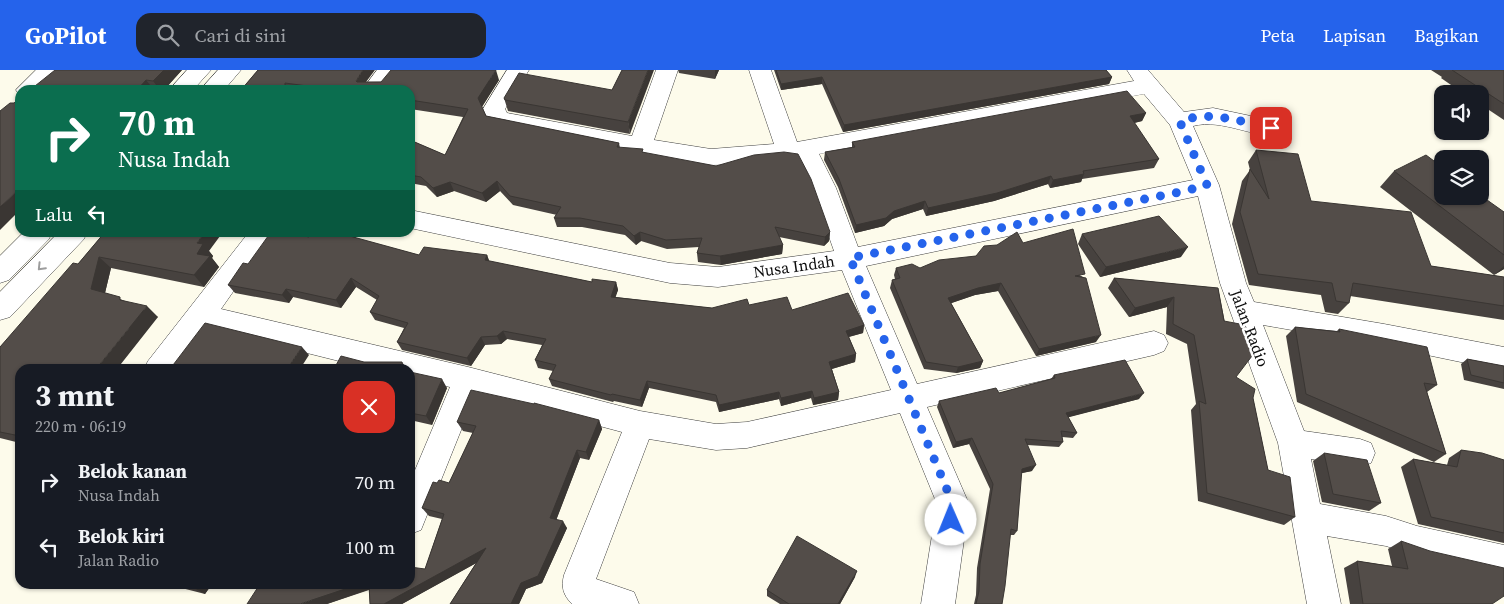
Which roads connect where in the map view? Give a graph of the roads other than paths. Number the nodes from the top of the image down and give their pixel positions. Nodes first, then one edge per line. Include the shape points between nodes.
1 (50, 70) edge
2 (200, 70) edge
3 (230, 70) edge
4 (389, 70) edge
5 (518, 70) edge
6 (667, 70) edge
7 (760, 70) edge
8 (1142, 78) edge
9 (33, 85) edge
10 (185, 85) edge
11 (216, 85) edge
12 (377, 85) edge
13 (1180, 122) junction
14 (1271, 128) dead end
15 (640, 146) junction
16 (796, 149) junction
17 (1207, 185) junction
18 (415, 220) edge
19 (35, 237) edge
20 (69, 237) edge
21 (259, 237) edge
22 (850, 258) junction
23 (0, 273) edge
24 (0, 309) edge
25 (1244, 310) junction
26 (201, 315) junction
27 (1154, 343) dead end
28 (326, 359) edge
29 (1504, 359) edge
30 (162, 364) edge
31 (362, 364) edge
32 (415, 372) edge
33 (468, 379) junction
34 (910, 398) junction
35 (640, 424) junction
36 (1293, 443) junction
37 (1360, 453) dead end
38 (415, 507) edge
39 (1307, 517) junction
40 (1504, 561) edge
41 (622, 604) edge
42 (938, 604) edge
43 (1324, 604) edge

1 - 9 street
2 - 10 street
3 - 11 street
4 - 12 street
5 - 15 street via 494,109 498,119
6 - 15 street
7 - 16 street
8 - 13 street, Jalan Radio
8 - 16 street
13 - 14 street via 1205,115
13 - 17 street, Jalan Radio
15 - 16 street via 711,157
16 - 22 street via 824,188
17 - 22 street, Nusa Indah
17 - 25 street, Jalan Radio via 1233,283
18 - 22 street, Nusa Indah via 670,273 718,276
19 - 23 street
20 -> 24 street
21 - 26 street
22 - 34 street
25 - 29 street
25 - 36 street, Jalan Radio
26 - 28 street
26 - 30 street
27 - 34 street
28 - 31 street
32 - 33 street
33 - 35 street
33 - 38 street
34 - 35 street via 747,435 716,437
34 - 42 street via 953,504
35 - 41 street via 578,586 583,592
36 - 37 street
36 - 39 street, Jalan Radio
39 - 40 street via 1386,530 1418,541
39 - 43 street, Jalan Radio

